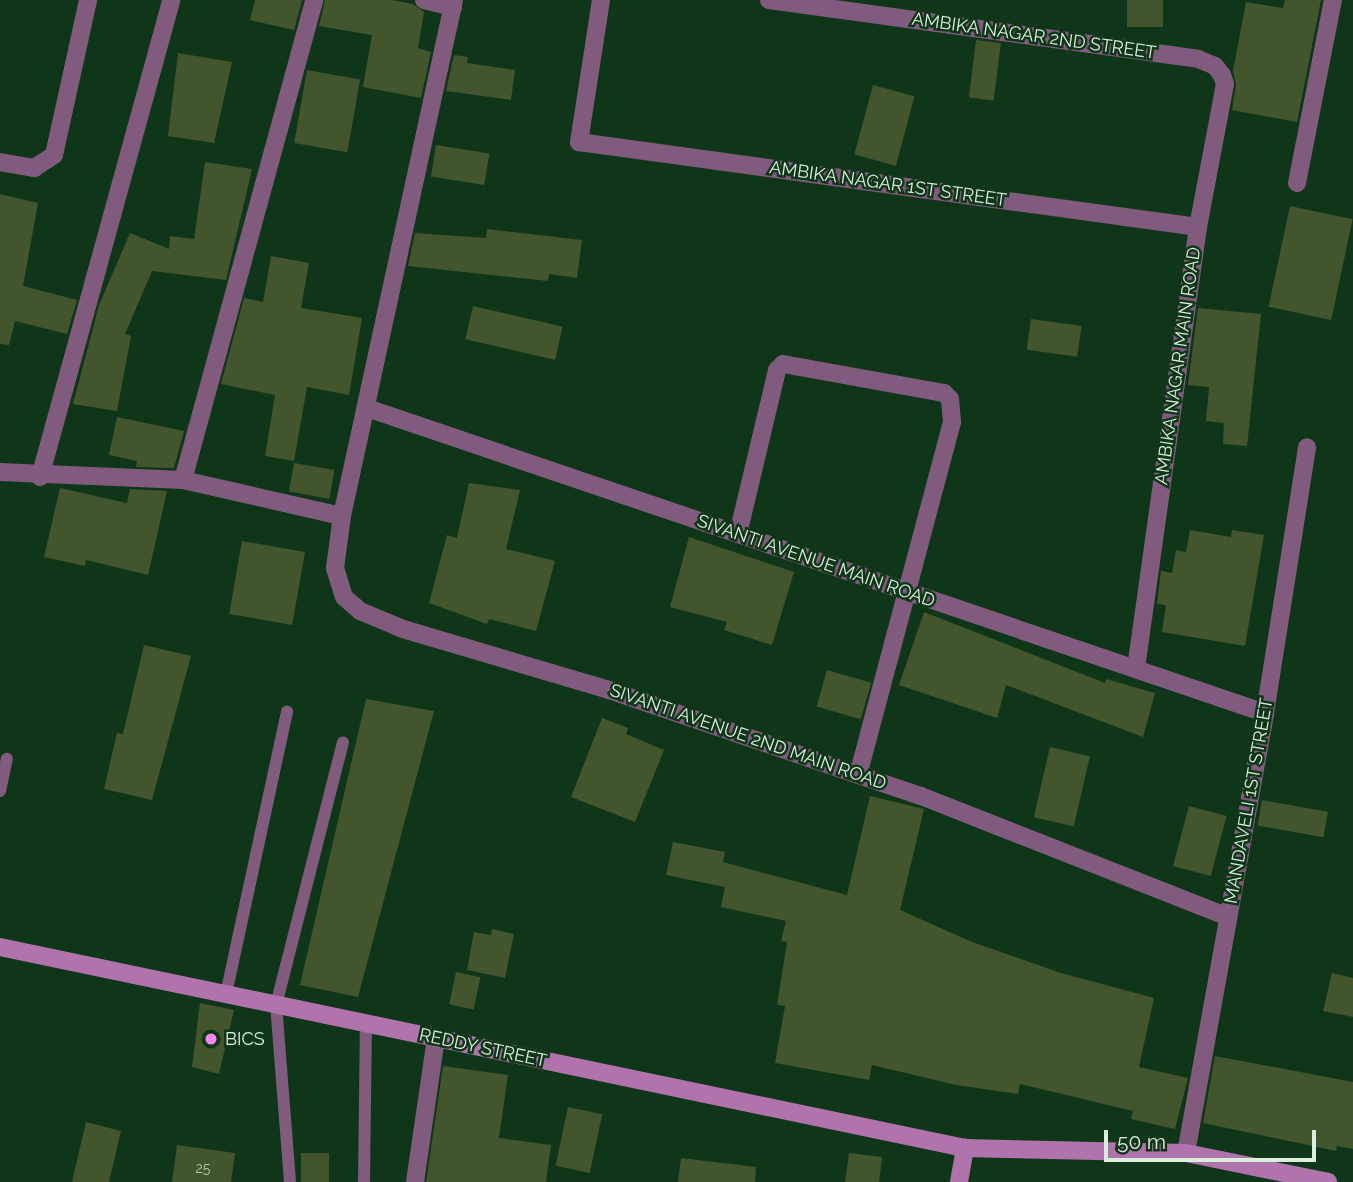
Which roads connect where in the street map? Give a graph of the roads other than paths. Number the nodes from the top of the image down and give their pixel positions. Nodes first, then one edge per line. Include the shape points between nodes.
1 (88, 0) edge
2 (171, 0) edge
3 (314, 0) edge
4 (424, 0) edge
5 (601, 0) edge
6 (769, 0) edge
7 (1333, 0) edge
8 (454, 4) edge
9 (1215, 66) joint
10 (0, 162) edge
11 (1297, 183) dead end
12 (1198, 227) junction
13 (367, 408) junction
14 (1307, 447) dead end
15 (0, 472) edge
16 (40, 477) junction
17 (183, 480) junction
18 (342, 516) junction
19 (738, 534) junction
20 (907, 592) junction
21 (1136, 669) junction
22 (286, 712) dead end
23 (1265, 713) junction
24 (343, 743) dead end
25 (7, 759) dead end
26 (858, 775) junction
27 (0, 791) edge
28 (1228, 916) junction
29 (0, 947) edge
30 (226, 994) junction
31 (276, 1005) junction
32 (366, 1024) junction
33 (436, 1038) junction
34 (965, 1148) junction
35 (1186, 1153) junction
36 (290, 1182) edge
37 (364, 1182) edge
38 (415, 1182) edge
39 (959, 1182) edge
40 (1328, 1182) edge

1 - 10 street via 54,155 34,168
2 - 16 street
3 - 17 street
4 - 8 street
5 - 12 street, AMBIKA NAGAR 1ST STREET via 579,142
6 - 9 street, AMBIKA NAGAR 2ND STREET via 1198,58
7 - 11 street
8 - 13 street, SIVANTI AVENUE 2ND MAIN ROAD
9 - 12 street, AMBIKA NAGAR MAIN ROAD via 1225,84
12 - 21 street, AMBIKA NAGAR MAIN ROAD
13 - 18 street, SIVANTI AVENUE 2ND MAIN ROAD
13 - 19 street, SIVANTI AVENUE MAIN ROAD
14 - 23 street, MANDAVELI 1ST STREET
15 - 16 street
16 - 17 street
17 - 18 street
18 - 26 street, SIVANTI AVENUE 2ND MAIN ROAD via 335,568 344,597 360,611 403,629 606,689
19 - 20 street, SIVANTI AVENUE MAIN ROAD
19 - 20 street via 777,370 783,364 944,393 953,408 952,422
20 - 21 street, SIVANTI AVENUE MAIN ROAD
20 - 26 street
21 - 23 street, SIVANTI AVENUE MAIN ROAD
22 - 30 lane
23 - 28 street, MANDAVELI 1ST STREET
24 - 31 lane
25 - 27 lane
26 - 28 street, SIVANTI AVENUE 2ND MAIN ROAD
28 - 35 street, MANDAVELI 1ST STREET
29 - 30 street, REDDY STREET
30 - 31 street, REDDY STREET
31 - 32 street, REDDY STREET
31 - 36 lane
32 - 33 street, REDDY STREET
32 - 37 lane
33 - 34 street, REDDY STREET
33 - 38 street
34 - 35 street, REDDY STREET
34 - 39 street
35 - 40 street, REDDY STREET

